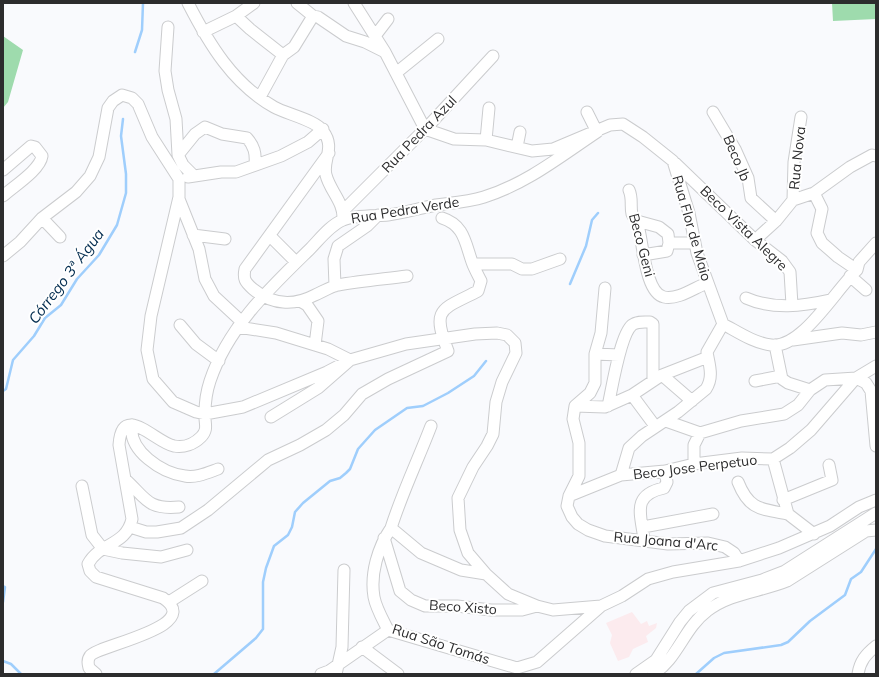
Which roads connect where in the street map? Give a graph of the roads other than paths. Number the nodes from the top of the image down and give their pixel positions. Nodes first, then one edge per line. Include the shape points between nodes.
1 (188, 3) edge
2 (297, 3) edge
3 (354, 3) edge
4 (251, 4) edge
5 (236, 16) junction
6 (313, 16) junction
7 (388, 19) dead end
8 (168, 27) dead end
9 (203, 32) junction
10 (375, 36) junction
11 (438, 39) dead end
12 (385, 52) junction
13 (283, 55) junction
14 (493, 56) dead end
15 (396, 73) junction
16 (260, 97) junction
17 (489, 108) dead end
18 (587, 112) dead end
19 (713, 112) dead end
20 (801, 117) dead end
21 (322, 129) junction
22 (425, 129) junction
23 (520, 132) dead end
24 (597, 132) junction
25 (486, 140) junction
26 (517, 147) junction
27 (329, 153) junction
28 (178, 155) junction
29 (876, 156) edge
30 (673, 161) junction
31 (255, 164) junction
32 (3, 170) edge
33 (193, 176) junction
34 (179, 179) junction
35 (629, 190) dead end
36 (814, 193) junction
37 (3, 196) edge
38 (179, 197) junction
39 (793, 200) junction
40 (344, 215) junction
41 (378, 215) junction
42 (42, 218) junction
43 (442, 218) dead end
44 (637, 221) junction
45 (776, 221) junction
46 (193, 235) junction
47 (270, 236) junction
48 (60, 237) dead end
49 (225, 239) dead end
50 (754, 240) junction
51 (669, 243) junction
52 (696, 243) junction
53 (876, 243) edge
54 (643, 255) junction
55 (3, 256) edge
56 (560, 260) dead end
57 (296, 262) junction
58 (473, 264) junction
59 (854, 273) junction
60 (408, 276) dead end
61 (707, 283) junction
62 (335, 286) junction
63 (604, 288) dead end
64 (866, 290) dead end
65 (262, 296) junction
66 (746, 298) dead end
67 (830, 300) junction
68 (300, 301) junction
69 (792, 305) junction
70 (240, 324) junction
71 (723, 324) junction
72 (180, 326) dead end
73 (876, 332) edge
74 (443, 340) junction
75 (790, 340) junction
76 (315, 345) junction
77 (775, 345) junction
78 (595, 354) junction
79 (619, 355) junction
80 (708, 357) junction
81 (350, 360) junction
82 (219, 361) junction
83 (876, 366) edge
84 (781, 376) junction
85 (658, 377) junction
86 (856, 378) junction
87 (755, 381) dead end
88 (810, 390) junction
89 (632, 395) junction
90 (692, 401) junction
91 (575, 406) junction
92 (608, 406) junction
93 (205, 414) junction
94 (271, 417) dead end
95 (666, 421) junction
96 (132, 425) junction
97 (431, 426) dead end
98 (655, 426) junction
99 (700, 433) junction
100 (876, 446) edge
101 (773, 459) junction
102 (694, 464) junction
103 (829, 465) dead end
104 (218, 469) dead end
105 (665, 471) junction
106 (621, 475) junction
107 (125, 479) junction
108 (738, 482) dead end
109 (82, 486) dead end
110 (569, 496) junction
111 (783, 500) junction
112 (876, 500) edge
113 (179, 507) dead end
114 (713, 514) dead end
115 (788, 514) junction
116 (845, 518) junction
117 (870, 523) edge
118 (130, 527) junction
119 (643, 527) junction
120 (391, 528) junction
121 (814, 534) junction
122 (384, 538) junction
123 (644, 540) junction
124 (103, 549) junction
125 (187, 550) dead end
126 (739, 561) junction
127 (344, 570) dead end
128 (486, 574) junction
129 (202, 581) dead end
130 (169, 602) junction
131 (537, 606) junction
132 (600, 606) junction
133 (388, 630) junction
134 (876, 646) edge
135 (362, 647) junction
136 (337, 669) edge
137 (96, 674) edge
138 (322, 674) edge
139 (398, 674) edge
140 (636, 674) edge
141 (653, 674) edge
142 (858, 674) edge

1 - 9 street
2 - 6 street
3 - 10 street
4 - 5 street
5 - 9 street
5 - 13 street
6 - 12 street via 346,36 366,42
6 - 13 street via 294,47
7 - 10 street
8 - 28 street via 165,71 176,119
9 - 16 street via 232,75
10 - 12 street
11 - 15 street
12 - 15 street
13 - 16 street
14 - 22 street, Rua Pedra Azul
15 - 22 street
16 - 21 street via 275,108 301,117
17 - 25 street
18 - 24 street
19 - 45 street, Beco Jb via 735,149 748,178 751,198
20 - 39 street, Rua Nova via 794,162
21 - 27 street via 328,139
21 - 31 street via 308,142 281,156
22 - 25 street, Rua Flor de Maio via 454,139
22 - 40 street, Rua Pedra Azul
23 - 26 street
24 - 26 street, Rua Flor de Maio via 552,149 532,151
24 - 30 street, Rua Flor de Maio via 610,125 623,124
24 - 41 street, Rua Pedra Verde via 532,176 484,198
25 - 26 street, Rua Flor de Maio
27 - 40 street via 325,174
27 - 47 street
28 - 31 street via 195,134 205,127 222,134 247,138 253,146
28 - 33 street
29 - 36 street via 872,155 850,166
30 - 50 street, Beco Vista Alegre
30 - 52 street, Rua Flor de Maio via 683,189
31 - 33 street via 236,172
32 - 37 street via 31,146 42,156 36,168
33 - 34 street
34 - 38 street
34 - 42 street via 152,137 138,104 132,98 122,95 108,108 99,157 90,176 76,192
35 - 44 street, Beco Geni via 632,196 632,214
36 - 39 street
36 - 59 street via 822,209 817,233 822,243
38 - 46 street
38 - 93 street via 151,316 147,350 153,379 173,402
39 - 45 street
40 - 41 street, Rua Pedra Verde
40 - 57 street, Rua Pedra Verde
41 - 62 street via 338,246 334,259
42 - 48 street
42 - 55 street
43 - 58 street via 451,221 463,235
44 - 51 street via 665,230
44 - 54 street, Beco Geni
45 - 50 street
46 - 49 street
46 - 70 street via 199,249 205,279 214,296
47 - 57 street
47 - 65 street via 245,269 243,277
50 - 69 street, Beco Vista Alegre via 782,261 790,272
51 - 52 street
51 - 54 street via 669,248 664,252
52 - 61 street, Rua Flor de Maio
53 - 59 street via 859,262
54 - 61 street, Beco Geni via 656,293 663,297 675,297
56 - 58 street via 532,269 522,269 512,264
57 - 65 street, Rua Pedra Verde
58 - 74 street via 481,282 478,290 447,307 440,316
59 - 64 street
59 - 67 street
60 - 62 street
61 - 71 street, Rua Flor de Maio
62 - 68 street
63 - 78 street via 601,333
65 - 68 street via 291,304
65 - 70 street, Rua Pedra Verde
66 - 69 street via 772,306
67 - 69 street
67 - 75 street via 802,332
68 - 76 street via 307,305 318,321
70 - 76 street
70 - 82 street, Rua Pedra Verde
71 - 77 street via 759,342
71 - 80 street via 710,343
72 - 82 street via 196,344
73 - 75 street via 861,335 842,333
74 - 81 street via 406,344
74 - 118 street via 448,351 362,394 344,415 326,430 268,460 208,510 181,528 146,532
74 - 128 street via 497,333 507,335 515,343 516,348 496,402 492,434 458,498 460,530 468,553
75 - 77 street
76 - 81 street
77 - 84 street
78 - 79 street
78 - 91 street via 596,383 590,393
79 - 85 street via 629,328 638,322 650,322 654,330
79 - 92 street
80 - 85 street
80 - 90 street via 711,373 709,384
81 - 93 street via 243,406
81 - 94 street via 318,388
82 - 93 street, Rua Pedra Verde via 210,382
83 - 86 street, Beco Jose Perpetuo
84 - 87 street
84 - 88 street via 788,383
85 - 89 street
85 - 90 street
86 - 88 street via 825,380
86 - 100 street via 866,383 870,391
86 - 101 street, Beco Jose Perpetuo via 811,430
88 - 99 street via 798,405 784,414 741,421
89 - 92 street
89 - 98 street
90 - 95 street
91 - 92 street
91 - 110 street via 573,419 579,443 579,476
93 - 96 street, Rua Pedra Verde via 207,428 202,436 188,446 174,446 141,426
95 - 98 street
95 - 99 street
96 - 104 street via 132,439 150,461 161,468 186,476 199,476
96 - 107 street via 124,428 119,435 118,445
97 - 120 street, Rua São Tomás
98 - 106 street via 629,448
99 - 102 street via 694,445
101 - 102 street, Beco Jose Perpetuo via 742,458
101 - 111 street
102 - 105 street, Beco Jose Perpetuo
103 - 111 street via 832,480
105 - 106 street, Beco Jose Perpetuo
105 - 119 street via 667,482 664,488 647,493 642,498 640,504
106 - 110 street, Beco Jose Perpetuo
107 - 113 street via 151,504 161,508
107 - 118 street via 132,519
108 - 115 street via 744,496 754,505
109 - 124 street via 92,536
110 - 123 street, Rua Joana d'Arc via 568,506 572,517 588,530 605,536
111 - 115 street
112 - 116 street via 859,507
114 - 119 street
115 - 121 street
116 - 117 street via 862,515
116 - 121 street
117 - 140 street via 785,571 708,596 680,622 656,660
117 - 141 street via 787,581 726,599 705,612 688,630 666,663
118 - 124 street via 126,534
119 - 123 street
120 - 122 street, Rua São Tomás
120 - 128 street via 421,553 460,570
121 - 126 street
122 - 131 street, Beco Xisto via 400,591 411,600 425,606 491,610 522,610
122 - 133 street, Rua São Tomás via 375,566 374,598
123 - 126 street, Rua Joana d'Arc via 668,544 708,543 725,547 734,553
124 - 125 street via 122,554 161,557
124 - 130 street via 93,555 88,564 96,577
126 - 132 street via 673,572 648,579 622,596
127 - 136 street via 342,647
128 - 131 street via 508,594
129 - 130 street
130 - 137 street via 172,608 171,616 160,627 99,650 90,656 89,668
131 - 132 street via 553,610
132 - 133 street, Rua São Tomás via 537,662 517,668
133 - 135 street
134 - 142 street via 864,656
135 - 136 street
135 - 139 street
136 - 138 street

